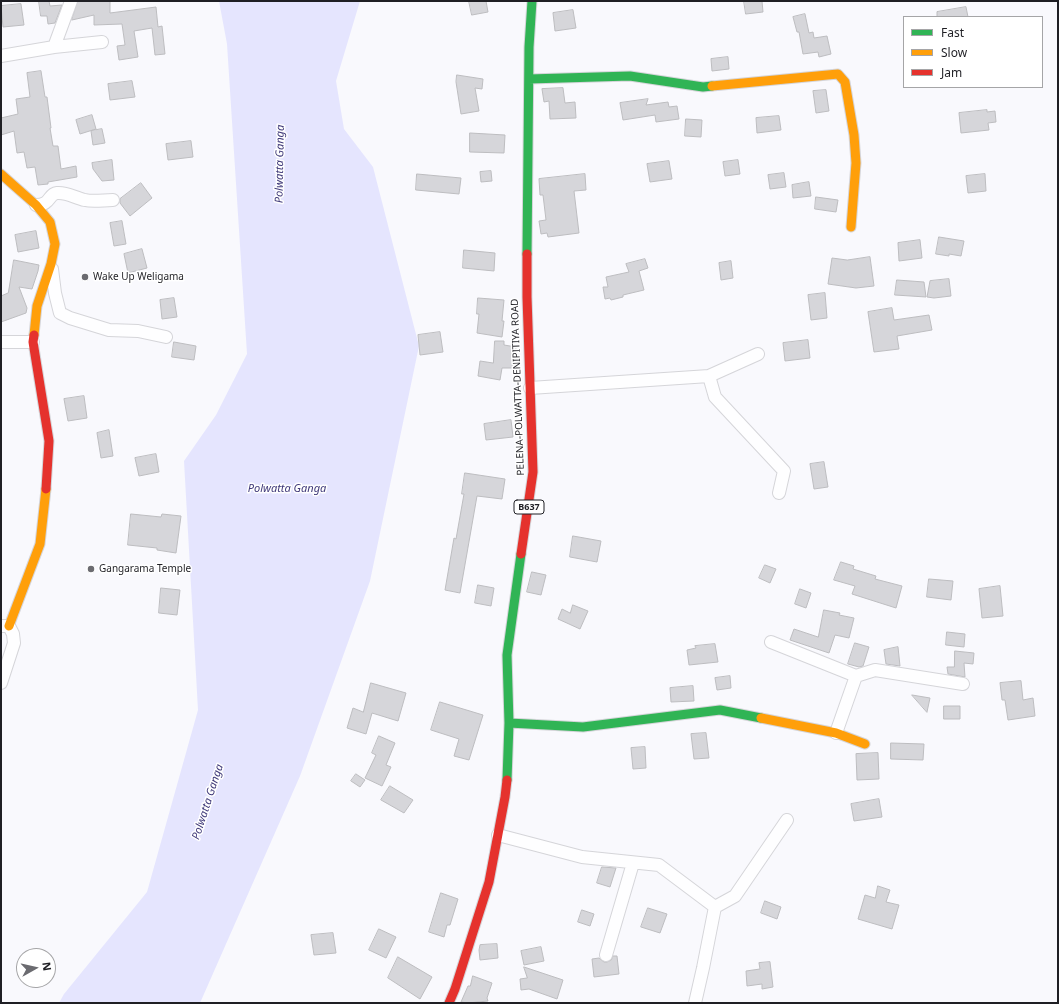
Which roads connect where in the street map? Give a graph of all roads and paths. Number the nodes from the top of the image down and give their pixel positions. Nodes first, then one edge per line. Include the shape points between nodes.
1 (71, 1) edge
2 (532, 1) edge
3 (102, 42) dead end
4 (54, 47) junction
5 (1, 56) edge
6 (529, 80) junction
7 (1, 174) edge
8 (113, 200) dead end
9 (36, 205) junction
10 (851, 227) dead end
11 (51, 264) junction
12 (166, 337) dead end
13 (1, 342) edge
14 (32, 342) junction
15 (758, 354) dead end
16 (709, 376) junction
17 (530, 388) junction
18 (779, 493) dead end
19 (5, 626) edge
20 (771, 642) dead end
21 (856, 676) junction
22 (1, 683) edge
23 (963, 684) dead end
24 (509, 723) junction
25 (836, 733) junction
26 (865, 744) dead end
27 (788, 820) dead end
28 (498, 835) junction
29 (632, 863) junction
30 (715, 907) junction
31 (606, 955) dead end
32 (449, 1003) edge
33 (695, 1003) edge

1 - 4 street
2 - 6 street, PELENA-POLWATTA-DENIPITIYA ROAD / B637
3 - 4 street
4 - 5 street
6 - 10 street via 630,76 703,87 838,74 845,82 854,135 856,162
6 - 17 street, PELENA-POLWATTA-DENIPITIYA ROAD / B637 via 527,297
7 - 9 street
8 - 9 street via 86,201 56,193 42,205
9 - 11 street via 50,222 55,244
11 - 12 street via 54,293 60,313 109,330 138,331
11 - 14 street via 37,306
13 - 14 street
14 - 19 street via 49,441 46,492 40,544
15 - 16 street
16 - 17 street
16 - 18 street via 715,397 784,471
17 - 24 street, PELENA-POLWATTA-DENIPITIYA ROAD / B637 via 533,472 508,655
19 - 22 street via 13,634 14,643
20 - 21 street
21 - 23 street via 875,670
21 - 25 street
24 - 25 street via 583,727 720,710
24 - 28 street, PELENA-POLWATTA-DENIPITIYA ROAD / B637 via 508,771
25 - 26 street
27 - 30 street via 735,896
28 - 29 street via 582,857
28 - 32 street, PELENA-POLWATTA-DENIPITIYA ROAD / B637 via 489,882
29 - 30 street via 659,865
29 - 31 street
30 - 33 street

